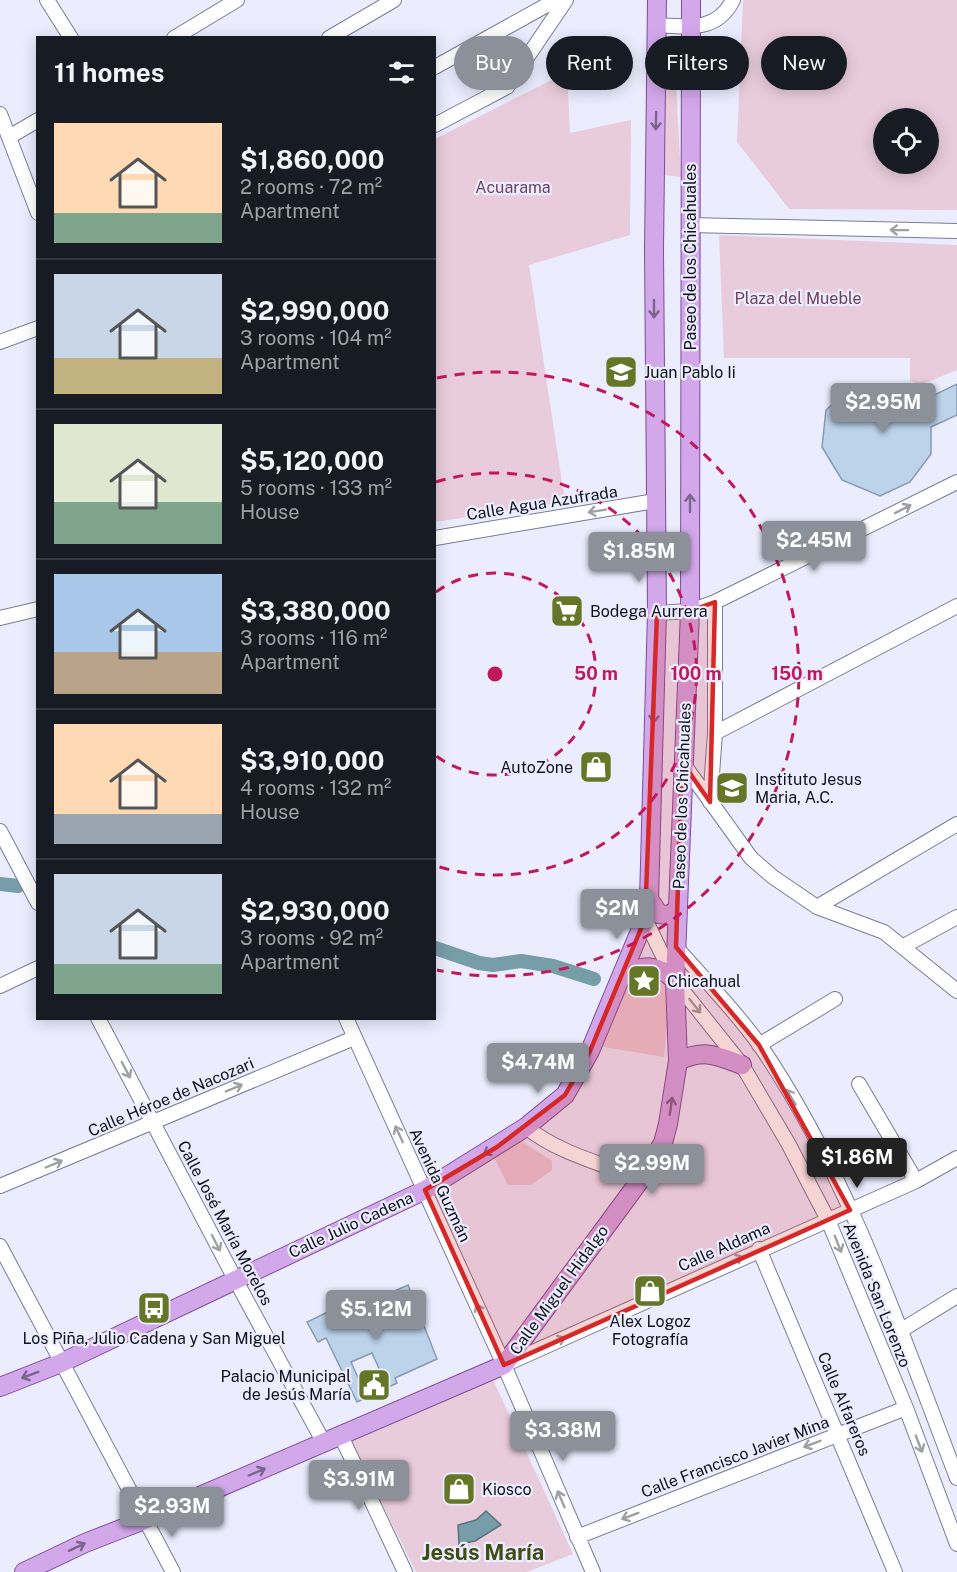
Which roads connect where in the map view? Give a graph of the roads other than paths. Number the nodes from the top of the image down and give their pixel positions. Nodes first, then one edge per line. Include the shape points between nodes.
1 (47, 0) edge
2 (237, 0) edge
3 (394, 0) edge
4 (556, 0) edge
5 (566, 0) edge
6 (657, 0) edge
7 (691, 0) edge
8 (733, 0) edge
9 (370, 6) edge
10 (657, 25) junction
11 (691, 27) junction
12 (70, 36) edge
13 (177, 36) edge
14 (332, 36) edge
15 (436, 66) edge
16 (0, 114) edge
17 (36, 121) edge
18 (436, 124) edge
19 (9, 137) junction
20 (36, 208) edge
21 (690, 225) junction
22 (957, 231) edge
23 (36, 329) edge
24 (0, 342) edge
25 (957, 482) edge
26 (655, 501) junction
27 (436, 538) edge
28 (715, 602) junction
29 (957, 606) edge
30 (36, 609) edge
31 (690, 611) junction
32 (657, 613) junction
33 (0, 618) edge
34 (715, 733) junction
35 (682, 762) junction
36 (710, 802) junction
37 (957, 824) edge
38 (0, 831) edge
39 (36, 899) edge
40 (649, 899) junction
41 (816, 908) junction
42 (677, 910) junction
43 (957, 917) edge
44 (645, 919) junction
45 (904, 946) junction
46 (676, 947) junction
47 (36, 969) edge
48 (623, 974) junction
49 (675, 981) junction
50 (0, 986) edge
51 (957, 991) edge
52 (835, 999) dead end
53 (99, 1020) edge
54 (347, 1020) edge
55 (354, 1038) junction
56 (759, 1045) junction
57 (678, 1060) junction
58 (742, 1065) junction
59 (859, 1084) dead end
60 (154, 1122) junction
61 (526, 1127) junction
62 (957, 1158) edge
63 (641, 1179) junction
64 (916, 1181) junction
65 (0, 1186) edge
66 (425, 1190) junction
67 (850, 1210) junction
68 (828, 1220) junction
69 (0, 1246) edge
70 (759, 1249) junction
71 (235, 1279) junction
72 (957, 1296) edge
73 (900, 1331) junction
74 (61, 1363) junction
75 (504, 1365) junction
76 (0, 1387) edge
77 (906, 1408) junction
78 (839, 1433) junction
79 (333, 1439) junction
80 (957, 1478) edge
81 (144, 1520) junction
82 (577, 1537) junction
83 (957, 1544) edge
84 (24, 1572) edge
85 (173, 1572) edge
86 (405, 1572) edge
87 (593, 1572) edge
88 (896, 1572) edge

1 - 12 street
2 - 13 street
3 - 9 street
4 - 15 street
5 - 18 street via 507,87
6 - 10 main road, Paseo de los Chicahuales
7 - 11 main road, Paseo de los Chicahuales
8 - 11 street via 726,13 713,22
9 - 14 street
10 - 11 street
10 -> 26 main road, Paseo de los Chicahuales
11 - 21 main road, Paseo de los Chicahuales
16 - 19 street
17 - 19 street
19 - 20 street
22 -> 21 street
31 -> 21 main road, Paseo de los Chicahuales
23 - 24 street
28 -> 25 street
26 -> 27 street, Calle Agua Azufrada
26 - 32 main road, Paseo de los Chicahuales
28 - 31 street
28 - 34 street, Paseo de los Chicahuales
29 - 34 street
30 - 33 street
31 - 32 street
31 - 35 main road, Paseo de los Chicahuales
32 -> 40 main road, Paseo de los Chicahuales
34 - 36 street, Paseo de los Chicahuales
35 - 36 street
35 - 42 main road, Paseo de los Chicahuales
36 - 41 street via 751,858
37 - 41 street
38 - 39 street
40 - 42 main road via 659,914
40 - 44 main road, Paseo de los Chicahuales
41 - 45 street via 884,932
42 - 46 main road, Paseo de los Chicahuales
43 - 45 street
44 - 48 main road, Paseo de los Chicahuales
44 - 49 street, Avenida San Lorenzo
45 - 51 street
46 - 49 main road, Paseo de los Chicahuales
46 - 56 street, Avenida San Lorenzo
47 - 50 street
48 - 49 main road via 652,966 667,972
48 - 61 main road, Calle Julio Cadena via 590,1051 565,1095
49 - 57 main road, Calle Miguel Hidalgo
49 -> 58 street, Avenida San Lorenzo
52 - 56 street
53 -> 60 street, Calle José María Morelos
54 - 55 street, Avenida Guzmán
60 -> 55 street, Calle Héroe de Nacozari
66 -> 55 street, Avenida Guzmán
67 -> 56 street, Avenida San Lorenzo via 802,1115
57 - 58 main road via 696,1053 712,1054
63 -> 57 main road, Calle Miguel Hidalgo via 663,1143
58 - 68 street, Avenida San Lorenzo
59 - 64 street
65 -> 60 street, Calle Héroe de Nacozari
60 -> 71 street, Calle José María Morelos
61 - 63 street via 564,1149
61 -> 66 main road, Calle Julio Cadena
62 - 64 street, Calle Aldama
63 - 75 main road, Calle Miguel Hidalgo
64 - 67 street, Calle Aldama
66 - 71 main road, Calle Julio Cadena
75 -> 66 street, Avenida Guzmán
67 - 68 street, Calle Aldama
67 - 73 street, Avenida San Lorenzo
68 - 70 street, Calle Aldama
68 -> 77 street, Avenida San Lorenzo
69 - 74 street
75 -> 70 street, Calle Aldama
70 - 78 street, Calle Alfareros
71 - 74 main road, Calle Julio Cadena
71 - 79 street, Calle José María Morelos
72 - 73 street
73 - 80 street, Avenida San Lorenzo
74 -> 76 main road, Calle Julio Cadena
74 - 81 street
75 - 79 main road
82 -> 75 street, Avenida Guzmán
77 - 78 street, Calle Francisco Javier Mina
77 -> 83 street, Avenida San Lorenzo
78 -> 82 street, Calle Francisco Javier Mina
78 - 88 street, Calle Alfareros
81 -> 79 main road
79 - 86 street, Calle José María Morelos
84 -> 81 main road
81 - 85 street
82 - 87 street, Avenida Guzmán

